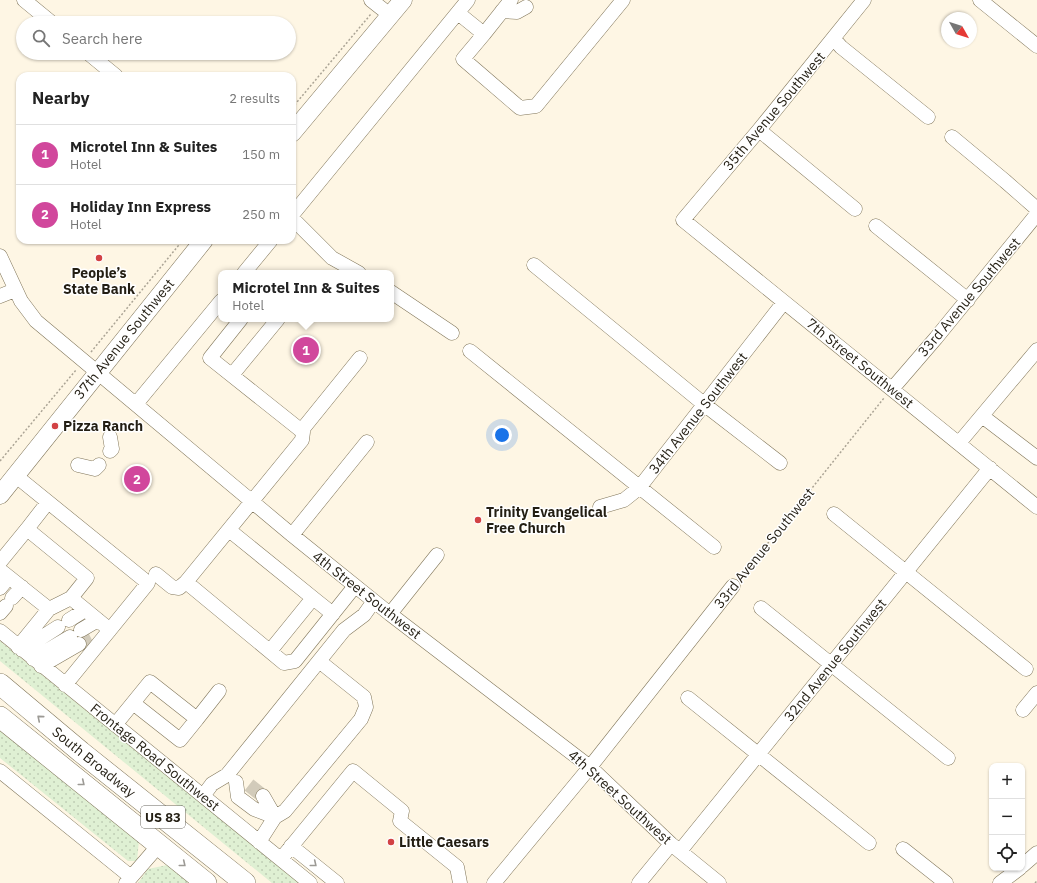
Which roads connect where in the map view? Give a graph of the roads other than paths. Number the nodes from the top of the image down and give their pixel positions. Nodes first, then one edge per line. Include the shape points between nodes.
1 (24, 0) edge
2 (372, 0) edge
3 (403, 0) edge
4 (468, 0) edge
5 (511, 0) edge
6 (623, 0) edge
7 (864, 0) edge
8 (980, 0) edge
9 (526, 7) dead end
10 (502, 11) junction
11 (458, 13) junction
12 (390, 15) junction
13 (43, 16) edge
14 (484, 34) junction
15 (834, 39) junction
16 (1035, 39) edge
17 (97, 60) edge
18 (111, 72) edge
19 (928, 117) dead end
20 (296, 128) edge
21 (759, 130) junction
22 (952, 137) dead end
23 (855, 209) dead end
24 (1037, 209) edge
25 (296, 210) edge
26 (1037, 214) edge
27 (683, 220) joint
28 (296, 222) edge
29 (876, 226) dead end
30 (201, 244) edge
31 (268, 244) edge
32 (0, 256) edge
33 (534, 265) dead end
34 (249, 270) edge
35 (354, 270) edge
36 (394, 294) edge
37 (18, 295) junction
38 (0, 296) edge
39 (968, 300) junction
40 (784, 302) junction
41 (218, 305) edge
42 (239, 322) edge
43 (276, 322) edge
44 (452, 333) dead end
45 (1037, 350) edge
46 (470, 351) dead end
47 (360, 358) dead end
48 (98, 372) junction
49 (232, 375) junction
50 (892, 389) junction
51 (136, 404) junction
52 (705, 405) junction
53 (982, 416) junction
54 (301, 430) junction
55 (110, 437) dead end
56 (367, 442) dead end
57 (959, 443) junction
58 (110, 451) dead end
59 (1037, 458) edge
60 (780, 463) dead end
61 (78, 465) dead end
62 (99, 465) dead end
63 (990, 468) junction
64 (16, 476) junction
65 (640, 488) junction
66 (0, 495) edge
67 (48, 502) junction
68 (252, 502) junction
69 (600, 507) dead end
70 (1037, 507) edge
71 (834, 514) dead end
72 (27, 529) junction
73 (229, 530) junction
74 (292, 536) junction
75 (714, 547) dead end
76 (437, 555) dead end
77 (0, 562) edge
78 (906, 572) junction
79 (5, 573) edge
80 (156, 574) dead end
81 (186, 582) junction
82 (355, 586) junction
83 (733, 586) road end
84 (22, 587) junction
85 (0, 588) edge
86 (71, 598) junction
87 (312, 598) junction
88 (374, 601) junction
89 (6, 606) edge
90 (761, 608) dead end
91 (49, 609) junction
92 (85, 610) junction
93 (333, 614) junction
94 (390, 614) junction
95 (105, 626) junction
96 (0, 631) edge
97 (20, 648) junction
98 (270, 651) junction
99 (318, 661) junction
100 (37, 662) junction
101 (831, 664) junction
102 (1026, 669) dead end
103 (0, 684) edge
104 (65, 685) junction
105 (220, 691) dead end
106 (1037, 693) edge
107 (688, 698) dead end
108 (133, 703) junction
109 (1024, 710) dead end
110 (0, 717) edge
111 (197, 719) junction
112 (115, 725) junction
113 (758, 754) junction
114 (948, 758) dead end
115 (590, 767) junction
116 (0, 772) edge
117 (231, 778) junction
118 (250, 785) tunnel mouth
119 (203, 796) junction
120 (263, 796) tunnel mouth
121 (274, 817) junction
122 (259, 842) junction
123 (869, 843) dead end
124 (159, 845) junction
125 (291, 846) junction
126 (675, 848) junction
127 (903, 848) dead end
128 (1037, 853) edge
129 (281, 859) junction
130 (1025, 864) edge
131 (1016, 871) edge
132 (128, 880) edge
133 (206, 883) edge
134 (229, 883) edge
135 (245, 883) edge
136 (310, 883) edge
137 (337, 883) edge
138 (460, 883) edge
139 (494, 883) edge
140 (639, 883) edge
141 (719, 883) edge
142 (946, 883) edge
143 (1000, 883) edge

1 - 13 street
2 - 12 street
3 - 12 main road
4 - 11 street
5 - 10 street
6 - 14 street via 536,106 520,108 463,59
7 - 15 street, 35th Avenue Southwest
8 - 16 street
9 - 10 street via 517,12
10 - 14 street
11 - 14 street
11 - 25 street
12 - 20 main road
15 - 19 street
15 - 21 street, 35th Avenue Southwest
17 - 18 street
21 - 23 street
21 - 27 street, 35th Avenue Southwest
22 - 24 street
26 - 39 street, 33rd Avenue Southwest
27 - 40 street, 7th Street Southwest
28 - 35 street via 332,258
29 - 39 street
30 - 48 main road, 37th Avenue Southwest
31 - 34 street
32 - 37 street, 4th Street Southwest
33 - 52 street
36 - 44 street
37 - 38 street
37 - 48 street, 4th Street Southwest via 36,321
39 - 50 street, 33rd Avenue Southwest
40 - 50 street, 7th Street Southwest
40 - 52 street, 34th Avenue Southwest
41 - 51 street
42 - 49 street via 210,358
43 - 49 street
45 - 53 street
46 - 65 street
47 - 54 street
48 - 51 street, 4th Street Southwest
48 - 64 main road, 37th Avenue Southwest
49 - 54 street
50 - 57 street, 7th Street Southwest
51 - 68 street, 4th Street Southwest
52 - 60 street
52 - 65 street, 34th Avenue Southwest
53 - 57 street
53 - 59 street
54 - 68 street via 302,440
55 - 58 street
56 - 74 street
57 - 63 street, 7th Street Southwest
61 - 62 street via 96,469
63 - 70 street, 7th Street Southwest
63 - 78 street, 32nd Avenue Southwest
64 - 66 main road, 37th Avenue Southwest
64 - 67 street
65 - 69 street, 34th Avenue Southwest via 624,500
65 - 75 street
67 - 72 street
67 - 95 street via 148,583
68 - 73 street
68 - 74 street, 4th Street Southwest
71 - 78 street
72 - 77 street
72 - 86 street via 87,578
73 - 81 street
73 - 87 street
74 - 82 street, 4th Street Southwest
76 - 94 street
78 - 101 street, 32nd Avenue Southwest
78 - 102 street
79 - 84 street
79 - 85 street
80 - 81 street via 172,587 179,588
81 - 98 street
82 - 88 street, 4th Street Southwest
82 - 93 street
83 - 115 street, 33rd Avenue Southwest
84 - 89 street
84 - 91 street
86 - 91 street
86 - 92 street
87 - 93 street
87 - 98 street
88 - 94 street, 4th Street Southwest
88 - 99 street via 364,616 344,630
90 - 101 street
91 - 97 street
92 - 95 street
92 - 97 street
93 - 98 street via 295,661 284,663
94 - 115 street, 4th Street Southwest
95 - 100 street
95 - 104 street
96 - 97 street, Frontage Road Southwest
97 - 100 street, Frontage Road Southwest
99 - 117 street
99 - 121 street via 364,697 366,707 361,719 285,811
100 - 104 street, Frontage Road Southwest
101 - 113 street, 32nd Avenue Southwest
101 - 114 street
135 -> 103 highway, South Broadway / US 83
104 - 112 street, Frontage Road Southwest
105 - 111 street
106 - 109 street
107 - 113 street
108 - 111 street via 150,682
108 - 111 street via 180,740
108 - 112 street
110 -> 124 highway, South Broadway / US 83
112 - 119 street, Frontage Road Southwest
113 - 123 street
113 - 126 street, 32nd Avenue Southwest
115 - 126 street, 4th Street Southwest
115 - 139 street, 33rd Avenue Southwest
116 - 132 street
117 - 118 street
117 - 119 street via 212,784
117 - 121 street via 238,796 254,809
119 - 122 street, Frontage Road Southwest
120 - 121 street
121 - 122 street
122 - 129 street, Frontage Road Southwest
124 - 132 street
124 -> 133 highway, South Broadway / US 83
124 - 134 highway via 168,837 179,841
125 - 129 street
125 -> 137 street
125 - 138 street via 353,771 402,811 400,821 457,867
126 - 140 street, 32nd Avenue Southwest
126 - 141 street, 4th Street Southwest
127 - 142 street
128 - 130 street
129 - 136 street, Frontage Road Southwest
131 - 143 street

